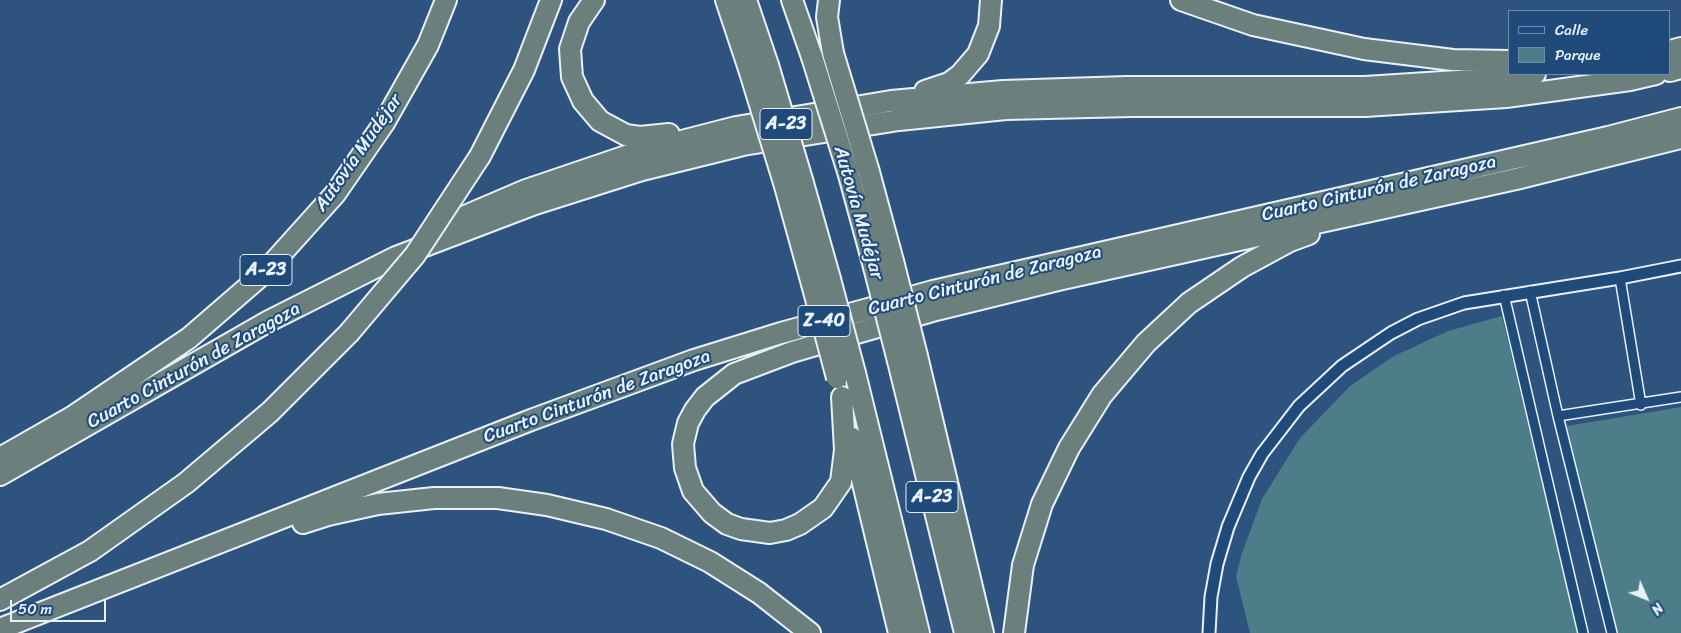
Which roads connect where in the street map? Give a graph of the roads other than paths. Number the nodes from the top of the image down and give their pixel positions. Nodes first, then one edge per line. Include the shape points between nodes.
1 (446, 0) edge
2 (551, 0) edge
3 (594, 0) edge
4 (711, 0) edge
5 (726, 0) edge
6 (746, 0) edge
7 (792, 0) edge
8 (828, 0) edge
9 (990, 0) edge
10 (1181, 0) edge
11 (742, 46) junction
12 (1508, 61) edge
13 (759, 67) junction
14 (1527, 75) edge
15 (1652, 75) edge
16 (891, 101) junction
17 (1681, 118) edge
18 (736, 127) junction
19 (1681, 138) edge
20 (859, 174) junction
21 (1377, 209) junction
22 (1681, 266) edge
23 (1620, 278) junction
24 (1530, 291) junction
25 (1504, 295) junction
26 (270, 321) junction
27 (845, 383) junction
28 (1681, 397) edge
29 (1641, 405) junction
30 (1558, 416) junction
31 (0, 458) edge
32 (0, 475) edge
33 (0, 600) edge
34 (56, 608) junction
35 (0, 629) edge
36 (810, 633) edge
37 (899, 633) edge
38 (919, 633) edge
39 (966, 633) edge
40 (983, 633) edge
41 (1014, 633) edge
42 (1209, 633) edge
43 (1583, 633) edge
44 (1612, 633) edge

1 - 31 highway, Autovía Mudéjar / A-23 via 428,46 384,123 335,194 263,274 189,338 72,417
2 - 33 highway, bridge via 524,70 480,156 415,255 350,333 270,412 186,483 90,551
3 - 18 highway via 574,34 570,64 575,87 600,121 626,135 640,137
4 - 11 highway
5 - 11 highway
6 - 13 highway, A-23
7 - 20 highway, Autovía Mudéjar / A-23, bridge
8 - 20 highway, bridge via 827,17 833,53
9 - 16 highway via 990,21 984,42 960,75 932,89
10 - 12 highway via 1253,25 1364,50 1453,60
11 - 13 highway
13 - 27 highway, A-23, bridge via 821,282
14 - 16 highway via 1365,87 1126,87 1003,91
15 - 26 highway, Cuarto Cinturón de Zaragoza via 1506,96 1366,106 1006,109 898,120 743,145 642,170 534,204 396,257
16 - 18 highway
17 - 34 highway, Cuarto Cinturón de Zaragoza / Z-40 via 933,291 781,333 694,360 530,420
18 - 26 highway via 635,153 526,190 391,248
19 - 21 highway
20 - 39 highway, Autovía Mudéjar / A-23, bridge via 874,267
20 - 40 highway, bridge via 893,261
21 - 27 highway via 936,310 757,364 718,385 705,397 688,423 684,468 693,491 712,513 741,530 770,533 786,530 824,508 841,482 845,450
21 - 41 highway via 1290,241 1242,267 1189,303 1102,394 1069,448 1042,504 1023,565
22 - 23 street
23 - 24 street
23 - 29 street
24 - 25 street
24 - 30 street
25 - 42 street via 1443,310 1391,333 1342,366 1299,406 1262,454 1238,502 1217,564
25 - 43 street
26 - 32 highway, Cuarto Cinturón de Zaragoza
27 - 37 highway
27 - 38 highway, A-23
28 - 29 street
29 - 30 street
30 - 44 street
34 - 35 highway, Cuarto Cinturón de Zaragoza / Z-40
34 - 36 highway via 328,515 378,504 434,498 498,498 606,519 661,538 710,562 759,592

